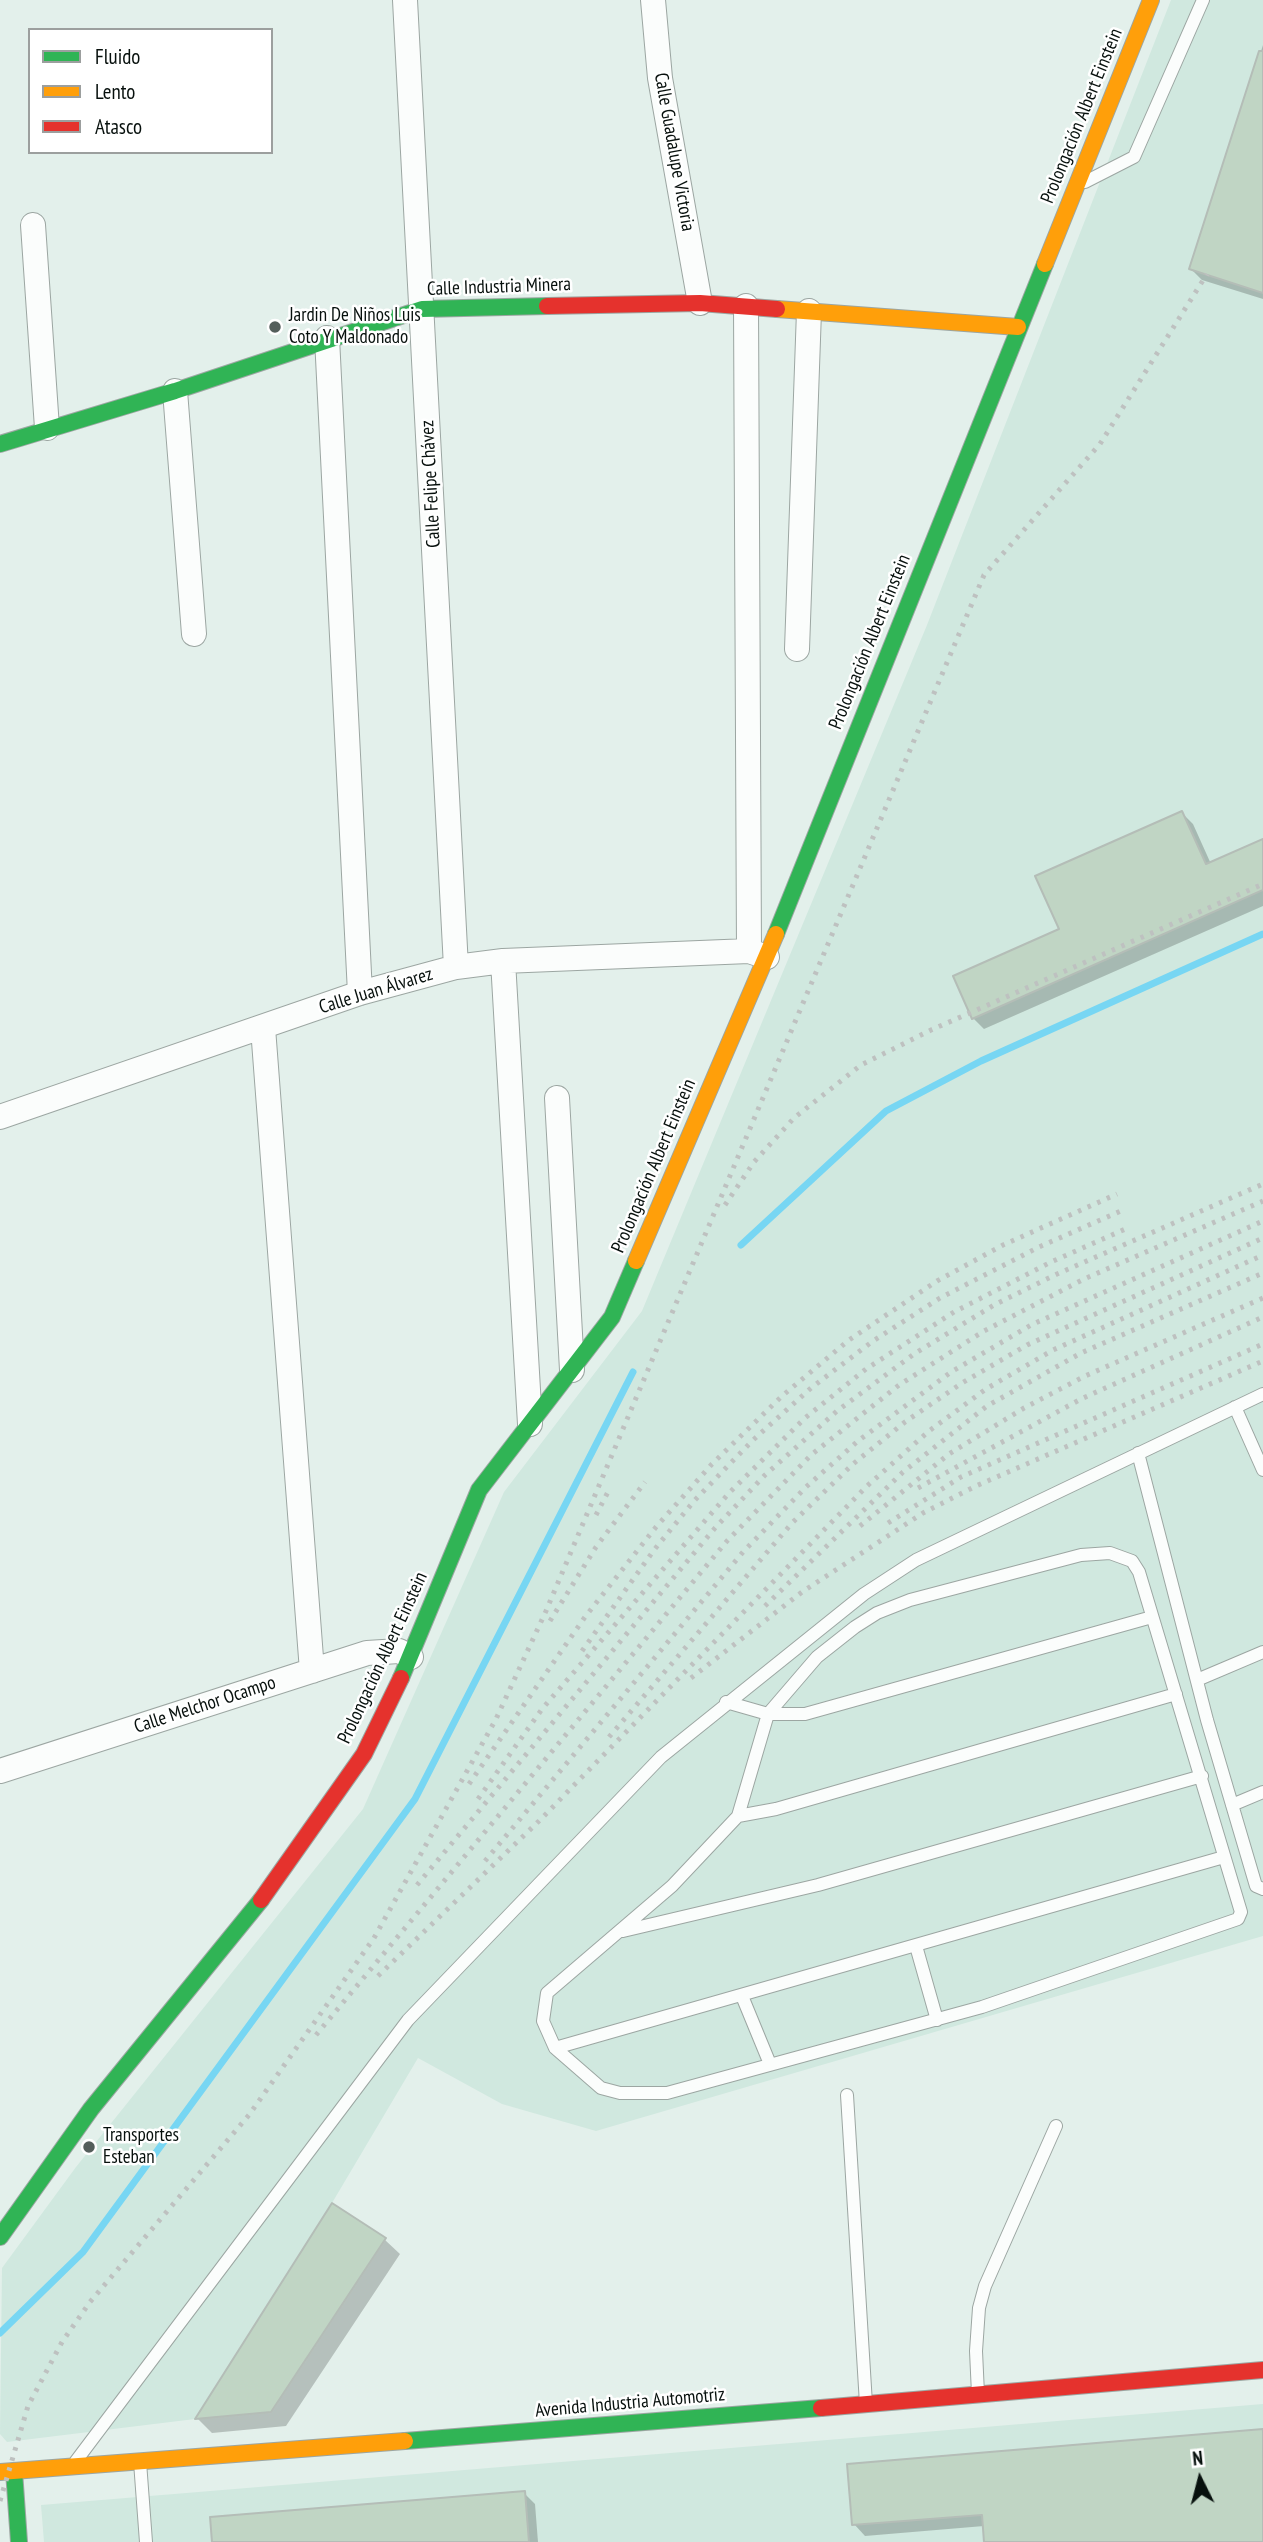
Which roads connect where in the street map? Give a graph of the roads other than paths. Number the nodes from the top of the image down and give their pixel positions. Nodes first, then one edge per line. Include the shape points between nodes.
1 (405, 0) edge
2 (653, 0) edge
3 (1152, 0) edge
4 (1203, 0) edge
5 (1076, 187) junction
6 (33, 225) dead end
7 (700, 303) junction
8 (746, 306) junction
9 (422, 309) junction
10 (809, 311) junction
11 (1018, 327) junction
12 (327, 338) junction
13 (175, 391) junction
14 (47, 428) junction
15 (0, 444) edge
16 (194, 634) dead end
17 (797, 649) dead end
18 (758, 954) junction
19 (503, 961) junction
20 (456, 967) junction
21 (360, 993) junction
22 (263, 1028) junction
23 (557, 1098) dead end
24 (0, 1117) edge
25 (572, 1370) junction
26 (1263, 1394) edge
27 (1235, 1407) junction
28 (530, 1424) junction
29 (1138, 1452) junction
30 (1263, 1470) edge
31 (1152, 1617) junction
32 (1263, 1653) edge
33 (411, 1657) junction
34 (312, 1671) junction
35 (1197, 1680) junction
36 (1176, 1694) junction
37 (726, 1702) junction
38 (768, 1714) junction
39 (0, 1771) edge
40 (1202, 1776) junction
41 (1263, 1792) edge
42 (1232, 1805) junction
43 (738, 1816) junction
44 (1224, 1857) junction
45 (1263, 1889) edge
46 (620, 1931) junction
47 (916, 1946) junction
48 (742, 1996) junction
49 (937, 2020) junction
50 (555, 2048) junction
51 (770, 2064) junction
52 (847, 2095) dead end
53 (1056, 2126) dead end
54 (0, 2238) edge
55 (1263, 2370) edge
56 (978, 2394) junction
57 (866, 2404) junction
58 (140, 2462) junction
59 (72, 2467) junction
60 (5, 2469) edge
61 (19, 2542) edge
62 (146, 2542) edge

1 - 9 street, Calle Felipe Chávez
2 - 7 street, Calle Guadalupe Victoria via 660,78
3 - 5 main road, Prolongación Albert Einstein
4 - 5 lane via 1135,157
5 - 11 main road, Prolongación Albert Einstein
6 - 14 street
7 - 8 main road, Calle Industria Minera
7 - 9 main road, Calle Industria Minera
8 - 10 main road, Calle Industria Minera
8 - 18 street
9 - 12 main road, Calle Industria Minera
9 - 20 street, Calle Felipe Chávez
10 - 11 main road, Calle Industria Minera
10 - 17 street
11 - 18 main road, Prolongación Albert Einstein
12 - 13 main road, Calle Industria Minera
12 - 21 street
13 - 14 main road, Calle Industria Minera
13 - 16 street
14 - 15 main road, Calle Industria Minera
18 - 19 street, Calle Juan Álvarez
18 - 25 main road, Prolongación Albert Einstein via 612,1317
19 - 20 street, Calle Juan Álvarez
19 - 28 street
20 - 21 street, Calle Juan Álvarez
21 - 22 street, Calle Juan Álvarez
22 - 24 street, Calle Juan Álvarez
22 - 34 street
23 - 25 street
25 - 28 main road, Prolongación Albert Einstein
26 - 27 lane
27 - 29 lane
27 - 30 lane
28 - 33 main road, Prolongación Albert Einstein via 479,1490
29 - 35 lane
29 - 37 lane via 916,1559
31 - 36 lane
31 - 38 lane via 816,1711
31 - 38 lane via 1132,1561 1110,1553 1081,1555 877,1613 817,1657
32 - 35 lane
33 - 34 street, Calle Melchor Ocampo via 399,1651 379,1651
33 - 54 main road, Prolongación Albert Einstein via 364,1754 295,1855 90,2109
34 - 39 street, Calle Melchor Ocampo
35 - 42 lane
36 - 40 lane
36 - 43 lane via 775,1810
37 - 38 lane
37 - 59 lane via 661,1756 408,2020
38 - 43 lane
40 - 44 lane
40 - 46 lane via 818,1885
41 - 42 lane
42 - 45 lane via 1256,1886
43 - 46 lane via 672,1886
44 - 47 lane
44 - 49 lane via 1241,1912 1234,1922
46 - 50 lane via 547,1993 543,2021
47 - 48 lane
47 - 49 lane
48 - 50 lane
48 - 51 lane
49 - 51 lane
50 - 51 lane via 601,2088 644,2095 667,2093
52 - 57 lane
53 - 56 lane via 985,2286 976,2351
55 - 56 main road, Avenida Industria Automotriz
56 - 57 main road, Avenida Industria Automotriz
57 - 58 main road, Avenida Industria Automotriz
58 - 59 main road, Avenida Industria Automotriz
58 - 62 lane
59 - 60 main road, Avenida Industria Automotriz
60 - 61 main road

